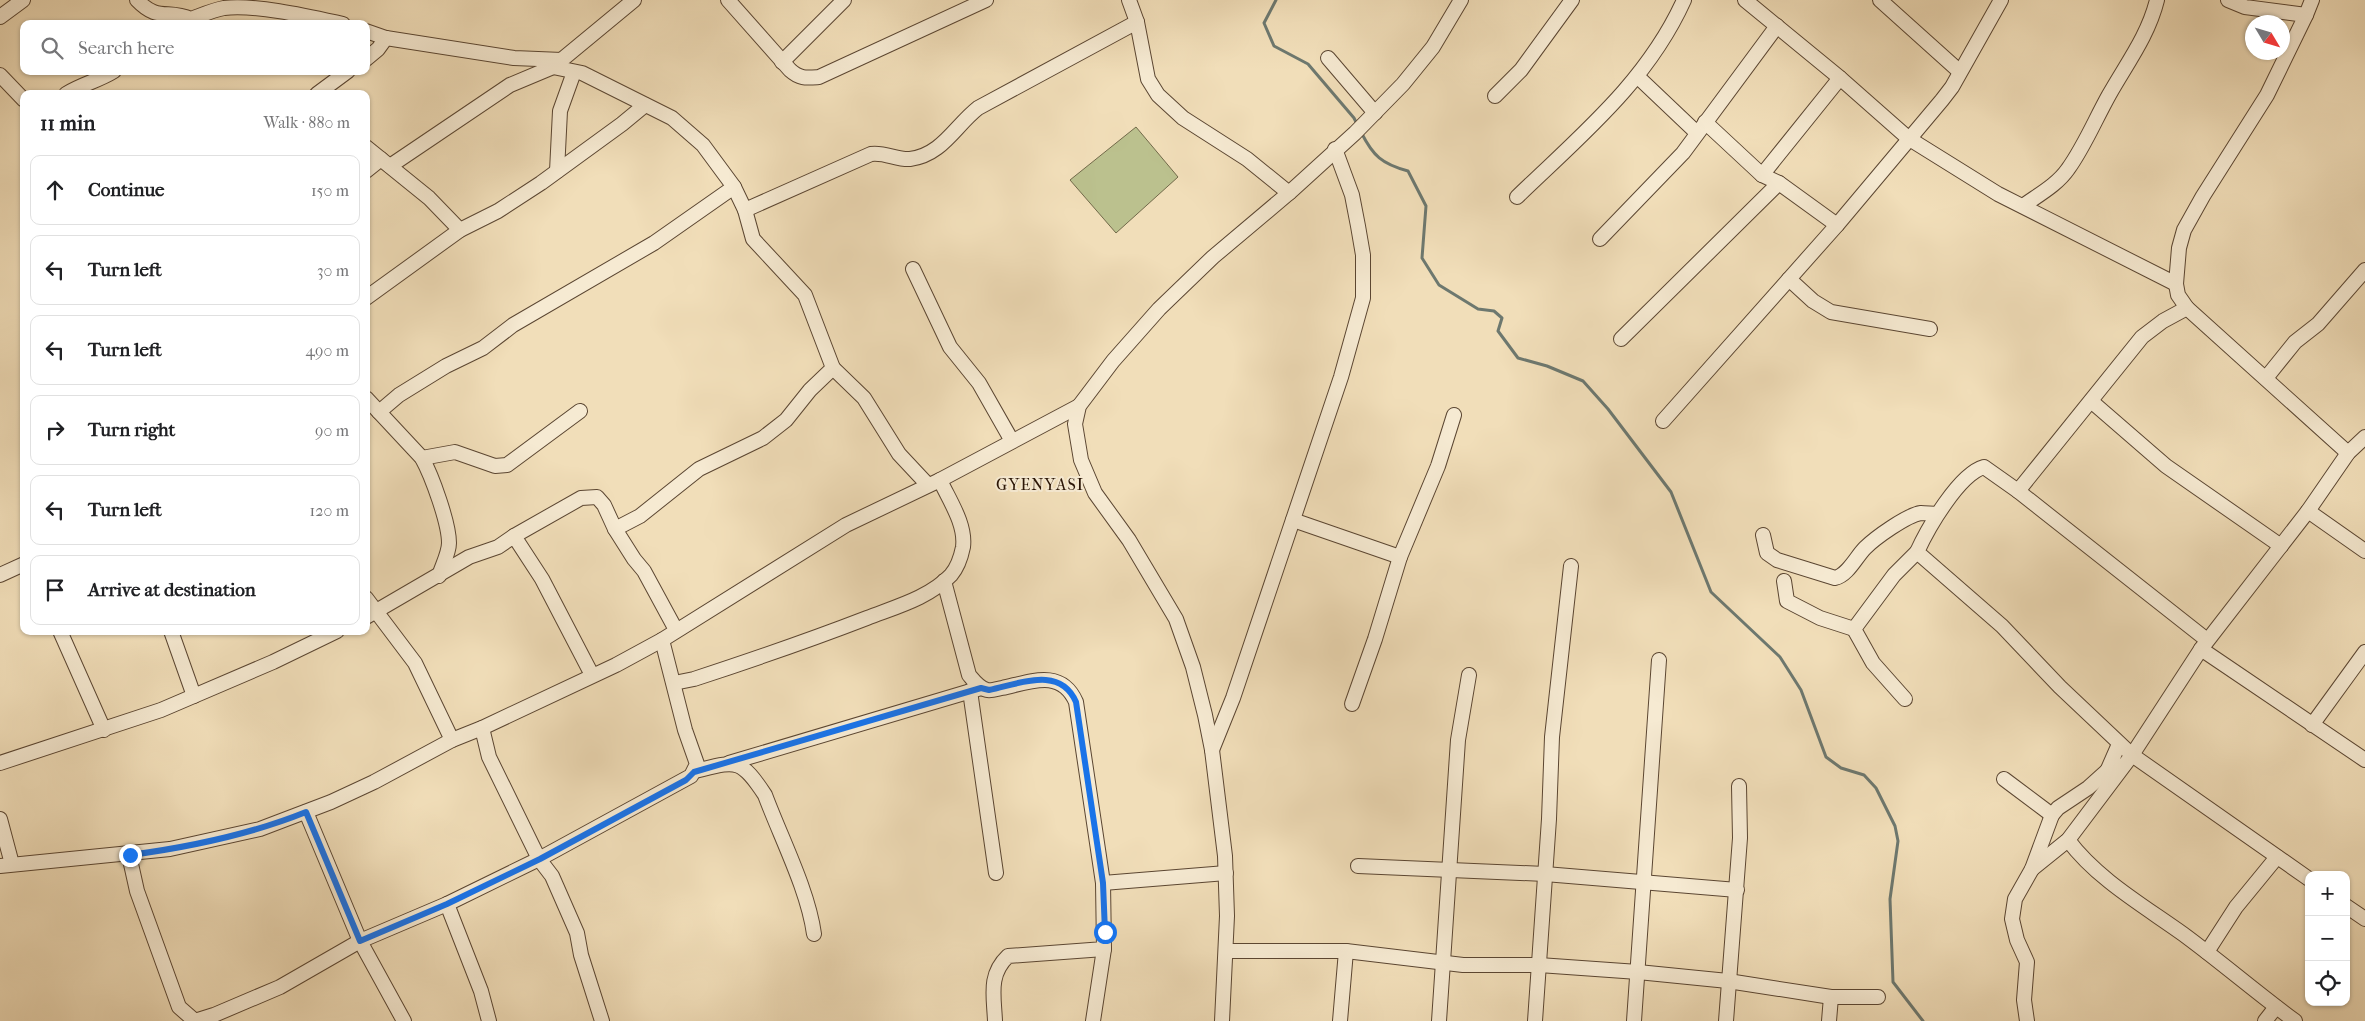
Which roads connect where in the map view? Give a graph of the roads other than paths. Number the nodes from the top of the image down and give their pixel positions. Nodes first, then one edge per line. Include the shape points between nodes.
1 (23, 0) edge
2 (137, 0) edge
3 (634, 0) edge
4 (728, 0) edge
5 (844, 0) edge
6 (986, 0) edge
7 (1129, 0) edge
8 (1461, 0) edge
9 (1572, 0) edge
10 (1684, 0) edge
11 (1745, 0) edge
12 (1880, 0) edge
13 (2001, 0) edge
14 (2157, 0) edge
15 (2228, 0) edge
16 (2312, 0) edge
17 (2306, 15) junction
18 (0, 17) edge
19 (187, 20) edge
20 (191, 20) edge
21 (323, 20) edge
22 (1137, 22) junction
23 (1777, 26) junction
24 (370, 32) edge
25 (386, 38) junction
26 (370, 56) edge
27 (1328, 58) dead end
28 (563, 60) junction
29 (782, 62) junction
30 (1959, 72) junction
31 (578, 73) junction
32 (0, 75) edge
33 (107, 75) edge
34 (343, 75) edge
35 (1638, 76) junction
36 (1840, 78) junction
37 (72, 90) edge
38 (322, 90) edge
39 (20, 96) edge
40 (1495, 96) dead end
41 (645, 104) junction
42 (1365, 123) junction
43 (1701, 128) junction
44 (1908, 138) junction
45 (370, 150) edge
46 (1336, 150) junction
47 (386, 163) junction
48 (370, 169) edge
49 (557, 171) junction
50 (1762, 175) junction
51 (1779, 183) junction
52 (734, 187) junction
53 (1289, 193) junction
54 (1516, 197) dead end
55 (2023, 206) junction
56 (745, 210) junction
57 (1837, 225) junction
58 (460, 230) junction
59 (1600, 239) dead end
60 (913, 269) dead end
61 (2365, 270) edge
62 (1789, 279) junction
63 (2177, 289) junction
64 (370, 295) edge
65 (2187, 308) junction
66 (2163, 320) junction
67 (1930, 329) dead end
68 (1621, 339) dead end
69 (833, 368) junction
70 (2266, 378) junction
71 (2091, 400) junction
72 (370, 402) edge
73 (1079, 406) junction
74 (580, 411) dead end
75 (379, 412) junction
76 (1454, 415) dead end
77 (1663, 421) dead end
78 (2365, 437) edge
79 (1012, 441) junction
80 (2348, 453) junction
81 (422, 458) junction
82 (934, 482) junction
83 (2018, 491) junction
84 (2308, 511) junction
85 (1937, 514) junction
86 (1293, 520) junction
87 (615, 529) junction
88 (1763, 535) dead end
89 (514, 536) junction
90 (450, 544) junction
91 (2281, 546) junction
92 (2365, 551) edge
93 (1917, 552) junction
94 (469, 557) junction
95 (1400, 557) junction
96 (20, 566) edge
97 (1571, 566) dead end
98 (0, 575) edge
99 (439, 576) junction
100 (944, 581) junction
101 (1784, 581) dead end
102 (372, 614) edge
103 (1854, 629) junction
104 (676, 630) junction
105 (62, 635) edge
106 (172, 635) edge
107 (329, 635) edge
108 (662, 640) junction
109 (2204, 644) junction
110 (2365, 652) edge
111 (1659, 660) dead end
112 (1469, 674) dead end
113 (592, 675) junction
114 (674, 683) junction
115 (976, 689) junction
116 (194, 696) junction
117 (1905, 699) dead end
118 (1352, 704) dead end
119 (2312, 725) junction
120 (482, 728) junction
121 (104, 730) junction
122 (452, 740) junction
123 (2119, 744) junction
124 (1212, 750) junction
125 (2128, 760) junction
126 (2365, 760) edge
127 (0, 763) edge
128 (729, 763) junction
129 (2108, 770) junction
130 (694, 772) junction
131 (2004, 779) dead end
132 (1739, 786) dead end
133 (2104, 791) junction
134 (306, 812) junction
135 (2052, 815) junction
136 (0, 819) edge
137 (2068, 840) junction
138 (130, 855) junction
139 (2278, 857) junction
140 (540, 859) junction
141 (6, 865) edge
142 (1358, 866) dead end
143 (1450, 869) junction
144 (2032, 869) junction
145 (996, 873) dead end
146 (1226, 873) junction
147 (1545, 874) junction
148 (2305, 876) edge
149 (1642, 882) junction
150 (1103, 883) junction
151 (1738, 890) junction
152 (447, 904) junction
153 (2350, 909) edge
154 (2365, 919) edge
155 (814, 934) dead end
156 (360, 941) junction
157 (1104, 949) junction
158 (1226, 951) junction
159 (1346, 951) junction
160 (2206, 952) junction
161 (1443, 963) junction
162 (1539, 965) junction
163 (1638, 972) junction
164 (1728, 980) junction
165 (1878, 996) dead end
166 (1831, 997) junction
167 (2276, 1007) junction
168 (195, 1021) edge
169 (404, 1021) edge
170 (489, 1021) edge
171 (602, 1021) edge
172 (995, 1021) edge
173 (1093, 1021) edge
174 (1222, 1021) edge
175 (1340, 1021) edge
176 (1440, 1021) edge
177 (1536, 1021) edge
178 (1634, 1021) edge
179 (1726, 1021) edge
180 (1830, 1021) edge
181 (2027, 1021) edge
182 (2265, 1021) edge
183 (2295, 1021) edge

1 - 18 street
2 - 19 street via 147,10 159,15 182,15
3 - 28 street
4 - 29 street
5 - 29 street
6 - 29 street via 819,77 797,76
7 - 22 street
8 - 42 street via 1434,47 1404,84
9 - 40 street via 1521,70
10 - 35 street via 1659,48
11 - 23 street
12 - 30 street
13 - 30 street
14 - 55 street via 2139,47 2067,170
15 - 17 street via 2245,7
16 - 17 street
17 - 63 street via 2267,95 2184,230 2179,248
20 - 21 street via 222,8 240,7
22 - 53 street via 1148,79 1158,95 1184,118 1247,159
22 - 56 street via 978,108 934,151 922,157 908,159 871,154
23 - 36 street
23 - 43 street
24 - 25 street
25 - 26 street
25 - 28 street via 514,58
27 - 42 street
28 - 31 street
28 - 31 street
28 - 47 street via 510,85
30 - 44 street via 1952,87
31 - 41 street
31 - 49 street via 560,111
32 - 39 street
33 - 37 street
34 - 38 street
35 - 43 street
35 - 54 street via 1598,120
36 - 44 street
36 - 50 street
41 - 49 street
41 - 52 street via 690,132
42 - 46 street
43 - 50 street
43 - 59 street via 1666,173
44 - 55 street
44 - 57 street
45 - 47 street
46 - 53 street
46 - 86 street via 1352,195 1358,226 1363,255 1363,298 1341,378
47 - 48 street
47 - 58 street via 443,210
49 - 58 street via 498,211
50 - 51 street
51 - 57 street
51 - 68 street
52 - 56 street
52 - 75 street via 640,251 513,326 483,348 446,366 399,395
53 - 73 street via 1159,309
55 - 63 street
56 - 69 street via 753,239 805,294
57 - 62 street
58 - 64 street
60 - 79 street via 950,347 979,383
61 - 70 street via 2318,324 2295,342
62 - 67 street via 1831,312
62 - 77 street
63 - 65 street
63 - 66 street
65 - 66 street
65 - 70 street
66 - 71 street via 2142,337
69 - 82 street via 864,398 900,454
69 - 87 street via 786,420 763,438 699,469 640,516
70 - 80 street
71 - 83 street
71 - 91 street via 2166,466
72 - 75 street
73 - 79 street
73 - 124 street via 1075,424 1081,460 1095,493 1129,540 1176,619 1193,667
74 - 81 street via 507,465 495,466 455,452
75 - 81 street
76 - 95 street via 1428,491
78 - 80 street
79 - 82 street
80 - 84 street
81 - 90 street via 440,502
82 - 100 street via 964,536 958,564
82 - 104 street via 846,525
83 - 85 street via 1989,469 1979,468 1971,472
83 - 109 street
84 - 91 street
84 - 92 street
85 - 88 street via 1920,513 1877,538 1842,575 1835,578 1777,560 1767,553
85 - 93 street
86 - 95 street
86 - 124 street via 1233,698
87 - 89 street via 597,497 582,498
87 - 104 street via 644,571
89 - 94 street via 498,548
89 - 113 street via 542,579
90 - 94 street
90 - 99 street
91 - 109 street
93 - 103 street via 1894,575
93 - 123 street via 2002,626
94 - 99 street
95 - 118 street
96 - 98 street
97 - 147 street via 1554,705
99 - 102 street
100 - 114 street via 924,595 856,622 704,676
100 - 115 street via 969,675
101 - 103 street via 1787,601
102 - 122 street via 415,664
103 - 117 street via 1873,663
104 - 108 street
105 - 121 street
106 - 116 street
107 - 116 street
108 - 113 street
108 - 114 street
109 - 119 street
109 - 125 street
110 - 119 street
111 - 149 street
112 - 143 street via 1458,740
113 - 120 street
114 - 130 street via 685,730 695,754 697,764
115 - 128 street
115 - 145 street
115 - 150 street via 989,690 1043,679 1058,682 1071,692 1076,702
116 - 121 street
119 - 126 street
120 - 122 street
120 - 140 street via 489,758
121 - 127 street
122 - 134 street via 374,782
123 - 125 street
123 - 129 street
124 - 146 street
125 - 129 street
125 - 133 street
125 - 139 street
128 - 130 street
128 - 155 street via 742,767 765,795 812,917
129 - 133 street
129 - 135 street
130 - 140 street via 686,780
131 - 135 street
132 - 151 street
133 - 137 street
134 - 138 street via 222,839
134 - 156 street
135 - 144 street
136 - 141 street
137 - 144 street
137 - 160 street via 2100,874
138 - 141 street
138 - 168 street via 138,891 179,1007
139 - 148 street
139 - 160 street via 2236,907
140 - 152 street
140 - 171 street via 552,876 577,933 580,955
142 - 143 street
143 - 147 street
143 - 161 street
144 - 181 street via 2015,899 2012,919 2027,962 2024,1000
146 - 150 street
146 - 158 street
147 - 149 street
147 - 162 street
149 - 151 street
149 - 163 street
150 - 157 street
151 - 164 street
152 - 156 street
152 - 170 street via 481,991
153 - 154 street
156 - 168 street via 280,987
156 - 169 street
157 - 172 street via 1008,956 996,969
157 - 173 street
158 - 159 street
158 - 174 street
159 - 161 street
159 - 175 street
160 - 167 street
161 - 162 street
161 - 176 street
162 - 163 street
162 - 177 street
163 - 164 street
163 - 178 street
164 - 166 street
164 - 179 street
165 - 166 street
166 - 180 street
167 - 182 street
167 - 183 street

